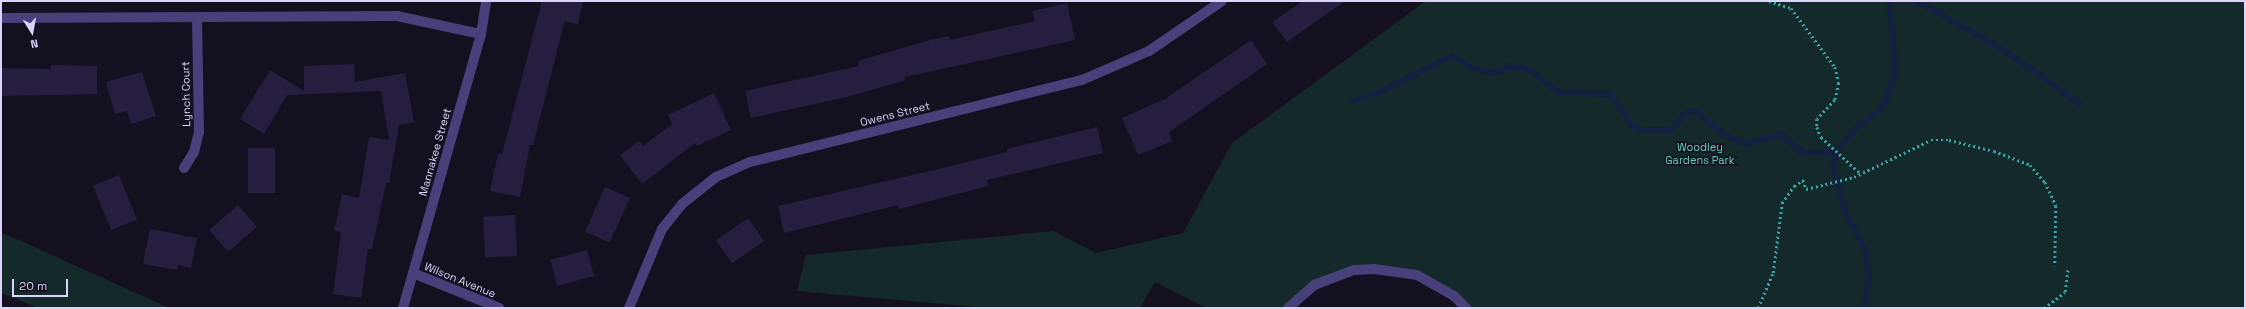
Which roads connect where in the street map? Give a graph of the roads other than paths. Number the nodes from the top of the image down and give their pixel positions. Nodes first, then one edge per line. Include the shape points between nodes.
1 (486, 1) edge
2 (1222, 1) edge
3 (197, 17) junction
4 (1, 18) edge
5 (481, 34) junction
6 (184, 168) dead end
7 (413, 273) junction
8 (403, 308) edge
9 (499, 308) edge
10 (629, 308) edge
11 (1288, 308) edge
12 (1466, 308) edge

1 - 5 street, Mannakee Street
2 - 10 street, Owens Street via 1149,51 1082,80 750,162 716,177 682,204 662,229
3 - 4 street
3 - 5 street via 397,16
3 - 6 street, Lynch Court via 199,132 194,152
5 - 7 street, Mannakee Street
7 - 8 street, Mannakee Street
7 - 9 street, Wilson Avenue
11 - 12 street via 1314,285 1354,270 1374,269 1417,275 1454,296

